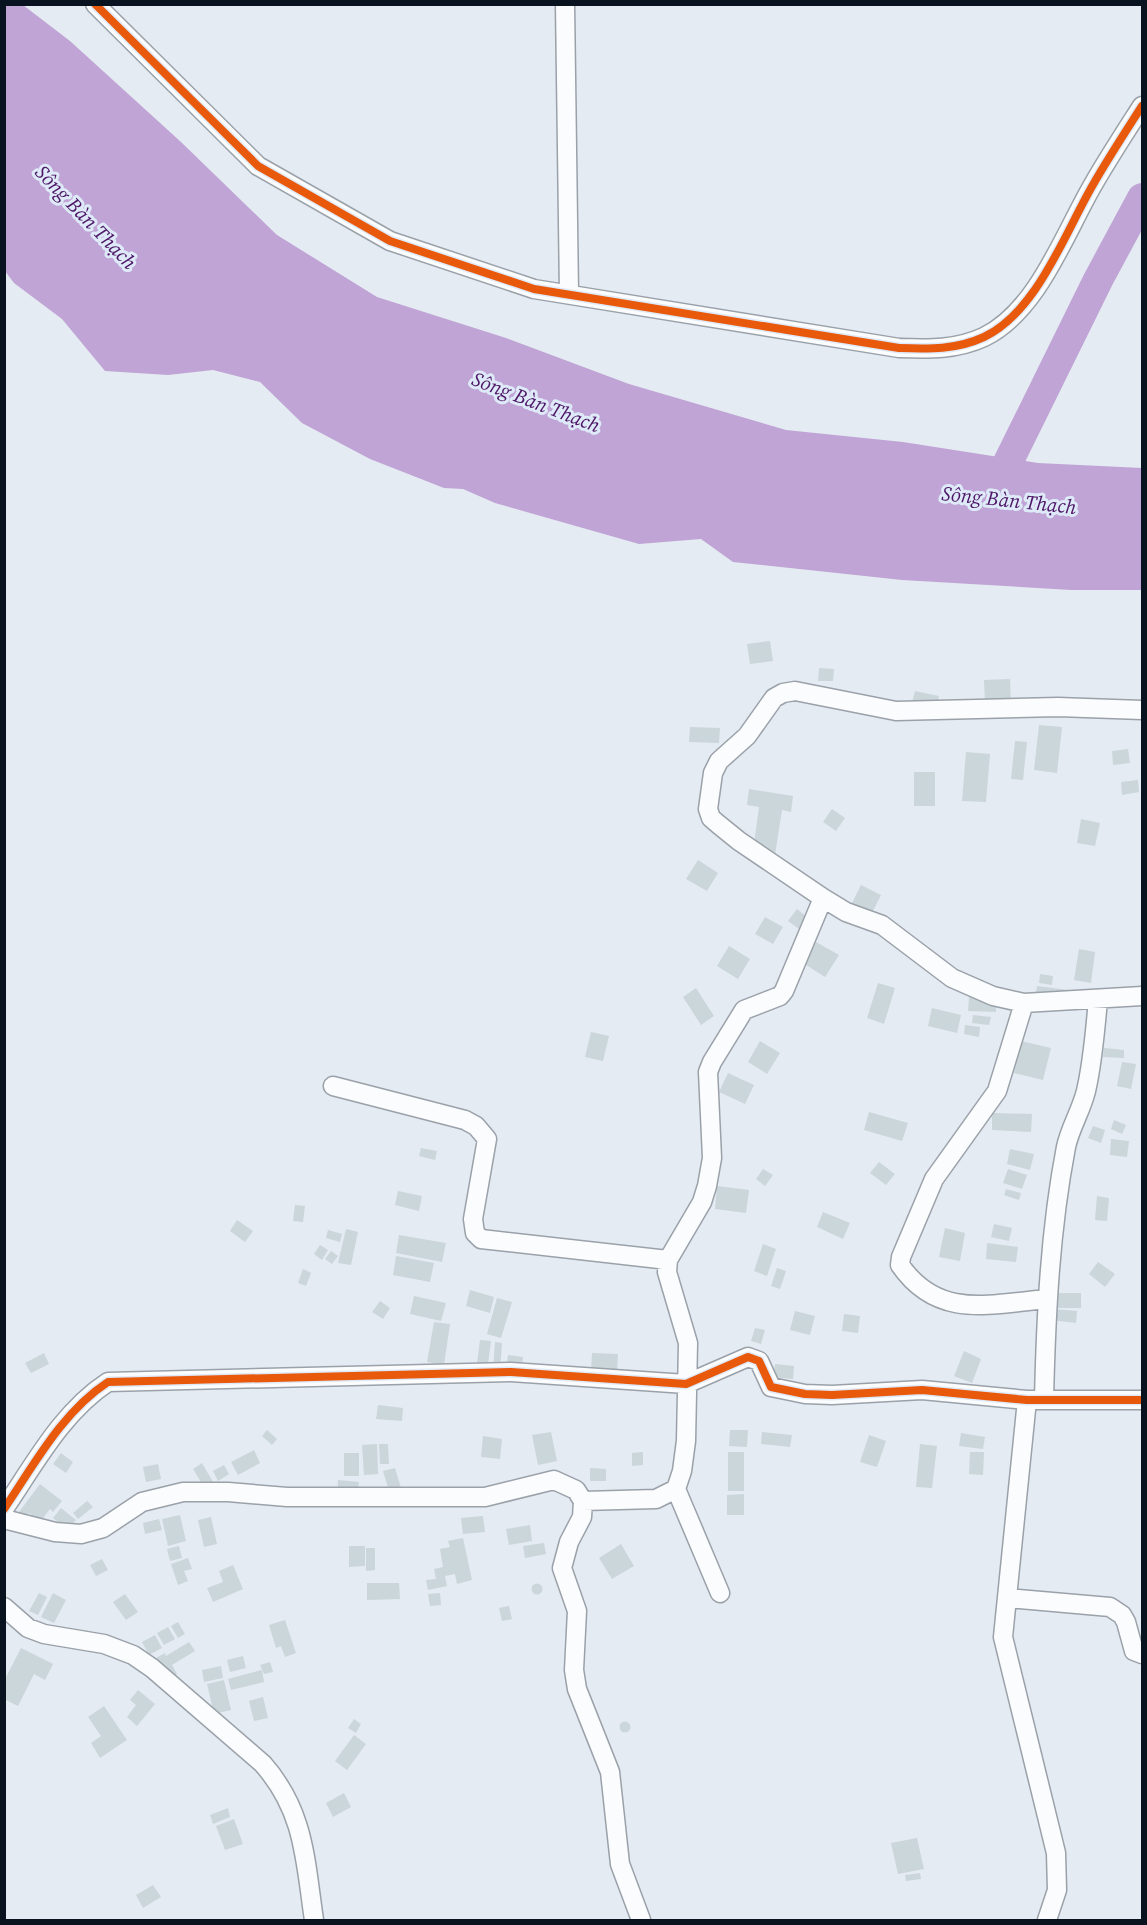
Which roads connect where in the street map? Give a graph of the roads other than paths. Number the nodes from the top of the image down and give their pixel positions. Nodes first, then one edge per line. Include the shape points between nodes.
1 (95, 4) edge
2 (565, 4) edge
3 (1143, 106) edge
4 (569, 294) junction
5 (1143, 710) edge
6 (823, 898) junction
7 (1143, 996) edge
8 (1098, 1000) junction
9 (1024, 1003) junction
10 (333, 1086) dead end
11 (668, 1260) junction
12 (1047, 1299) junction
13 (686, 1384) junction
14 (1035, 1399) junction
15 (1143, 1400) edge
16 (676, 1489) junction
17 (583, 1501) junction
18 (4, 1509) edge
19 (4, 1519) edge
20 (720, 1593) dead end
21 (1007, 1598) junction
22 (4, 1607) edge
23 (1143, 1654) edge
24 (314, 1920) edge
25 (641, 1920) edge
26 (1047, 1920) edge

1 - 4 street via 258,166 390,241 534,289
2 - 4 street
3 - 4 street via 1020,311 984,337 942,350 899,348
5 - 6 street via 1058,707 896,711 795,691 774,698 747,735 719,761 713,773 708,809 711,818 739,841
6 - 9 street via 846,912 882,925 952,978 993,996
6 - 11 street via 784,991 744,1010 712,1062 708,1072 712,1158 707,1186 702,1202
7 - 8 street
8 - 9 street
8 - 12 street via 1093,1056 1066,1148
9 - 12 street via 997,1091 934,1179 900,1265 912,1280 950,1304
10 - 11 street via 465,1120 484,1133 487,1139 473,1219 475,1233 481,1239
11 - 13 street via 667,1272 688,1343
12 - 14 street
13 - 14 street via 748,1357 759,1361 771,1387 805,1394 922,1390
13 - 16 street via 686,1441
13 - 18 street via 511,1372 108,1382 88,1396 55,1435
14 - 15 street
14 - 21 street
16 - 17 street via 656,1499
16 - 20 street
17 - 19 street via 576,1490 554,1480 485,1497 287,1497 204,1491 155,1497 103,1528 81,1534 24,1526
17 - 25 street via 578,1527 562,1559 577,1611 574,1670 610,1772 620,1864
21 - 23 street via 1110,1607 1122,1615 1134,1651
21 - 26 street via 1005,1649 1056,1853 1057,1890
22 - 24 street via 28,1628 44,1634 104,1644 133,1655 263,1764 278,1781 296,1814

